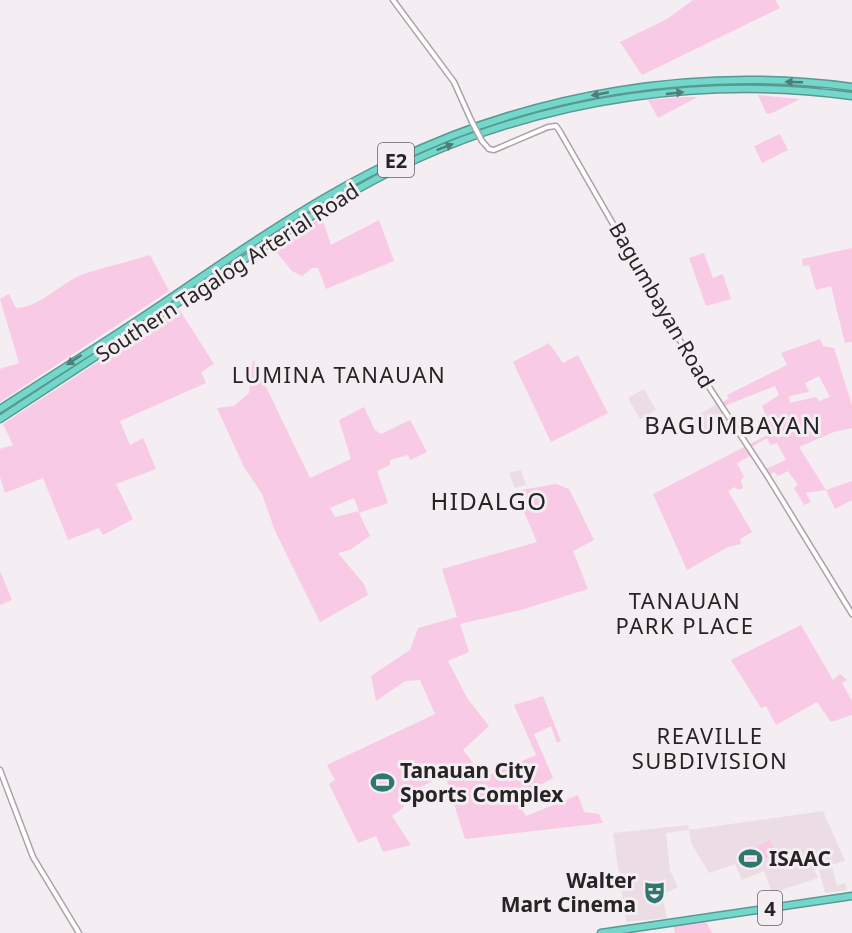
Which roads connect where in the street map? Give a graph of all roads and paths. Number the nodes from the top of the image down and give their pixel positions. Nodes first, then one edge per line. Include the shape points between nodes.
1 (393, 0) edge
2 (852, 87) edge
3 (852, 96) edge
4 (0, 409) edge
5 (0, 418) edge
6 (852, 614) edge
7 (0, 770) edge
8 (852, 896) edge
9 (79, 933) edge
10 (601, 933) edge

1 - 6 street, Bagumbayan Road, bridge via 454,82 489,149 548,127 559,130 690,358
2 -> 4 highway, Southern Tagalog Arterial Road / E2 via 729,81 640,88 550,105 472,128 395,160 326,197
5 -> 3 highway, Southern Tagalog Arterial Road / E2 via 331,204 420,158 473,136 551,113 652,95 767,89
7 - 9 street via 33,857
8 - 10 highway, 4

